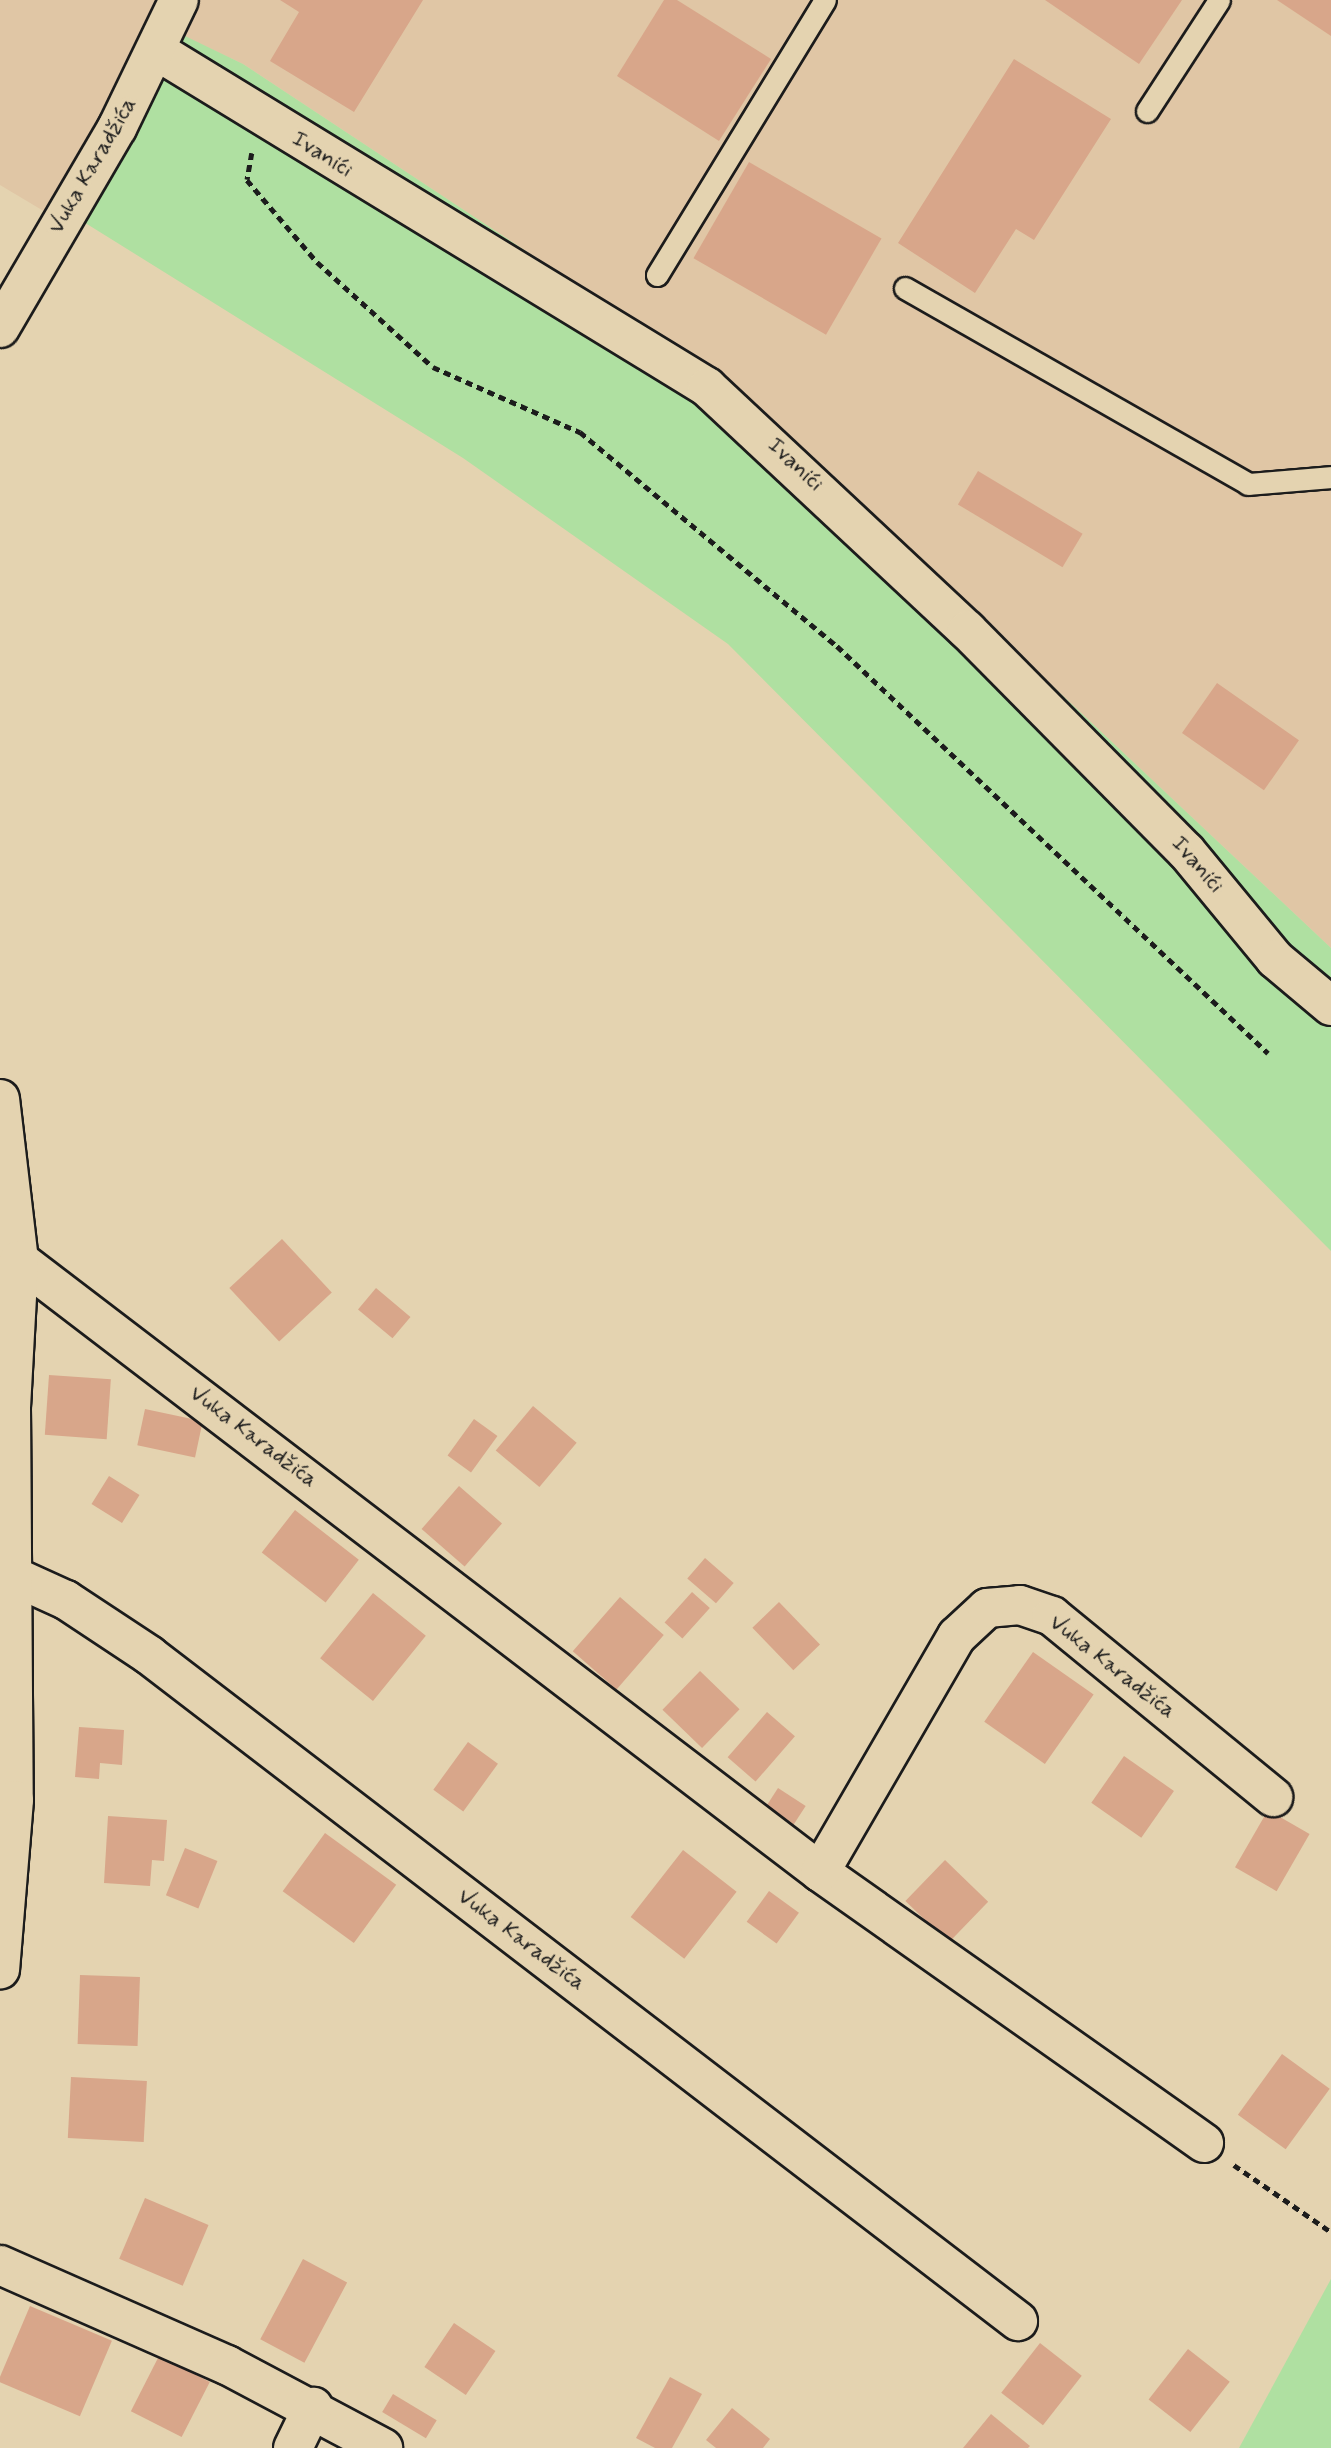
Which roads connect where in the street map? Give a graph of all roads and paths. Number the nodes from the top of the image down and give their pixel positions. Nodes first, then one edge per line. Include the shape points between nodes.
1 (179, 0) edge
2 (825, 0) edge
3 (1219, 0) edge
4 (157, 51) junction
5 (1147, 111) dead end
6 (258, 115) junction
7 (657, 275) dead end
8 (905, 288) dead end
9 (0, 328) edge
10 (1331, 477) edge
11 (1331, 1006) edge
12 (1268, 1053) dead end
13 (0, 1099) edge
14 (19, 1260) junction
15 (5, 1408) edge
16 (5, 1519) edge
17 (13, 1576) junction
18 (1273, 1797) dead end
19 (820, 1871) junction
20 (0, 1969) edge
21 (1204, 2143) joint
22 (1331, 2232) edge
23 (0, 2265) edge
24 (1018, 2321) dead end
25 (313, 2407) junction
26 (293, 2448) edge
27 (383, 2448) edge

1 - 4 street, Vuka Karadžića
2 - 7 lane
3 - 5 lane
4 - 6 street, Ivanići
4 - 9 street, Vuka Karadžića
6 - 11 street, Ivanići via 707,387 967,630 1186,851 1275,959
6 - 12 path via 247,180 317,262 433,367 580,432 762,583 846,654
8 - 10 lane via 1248,484
13 - 14 street
14 - 15 street
14 - 19 street, Vuka Karadžića
15 - 16 street
16 - 17 street
17 - 20 street via 14,1800
17 - 24 street, Vuka Karadžića via 66,1600 149,1655
18 - 19 street, Vuka Karadžića via 1052,1616 1020,1605 987,1608 957,1636
19 - 21 street, Vuka Karadžića
21 - 22 path
23 - 25 street
25 - 26 street
25 - 27 street

